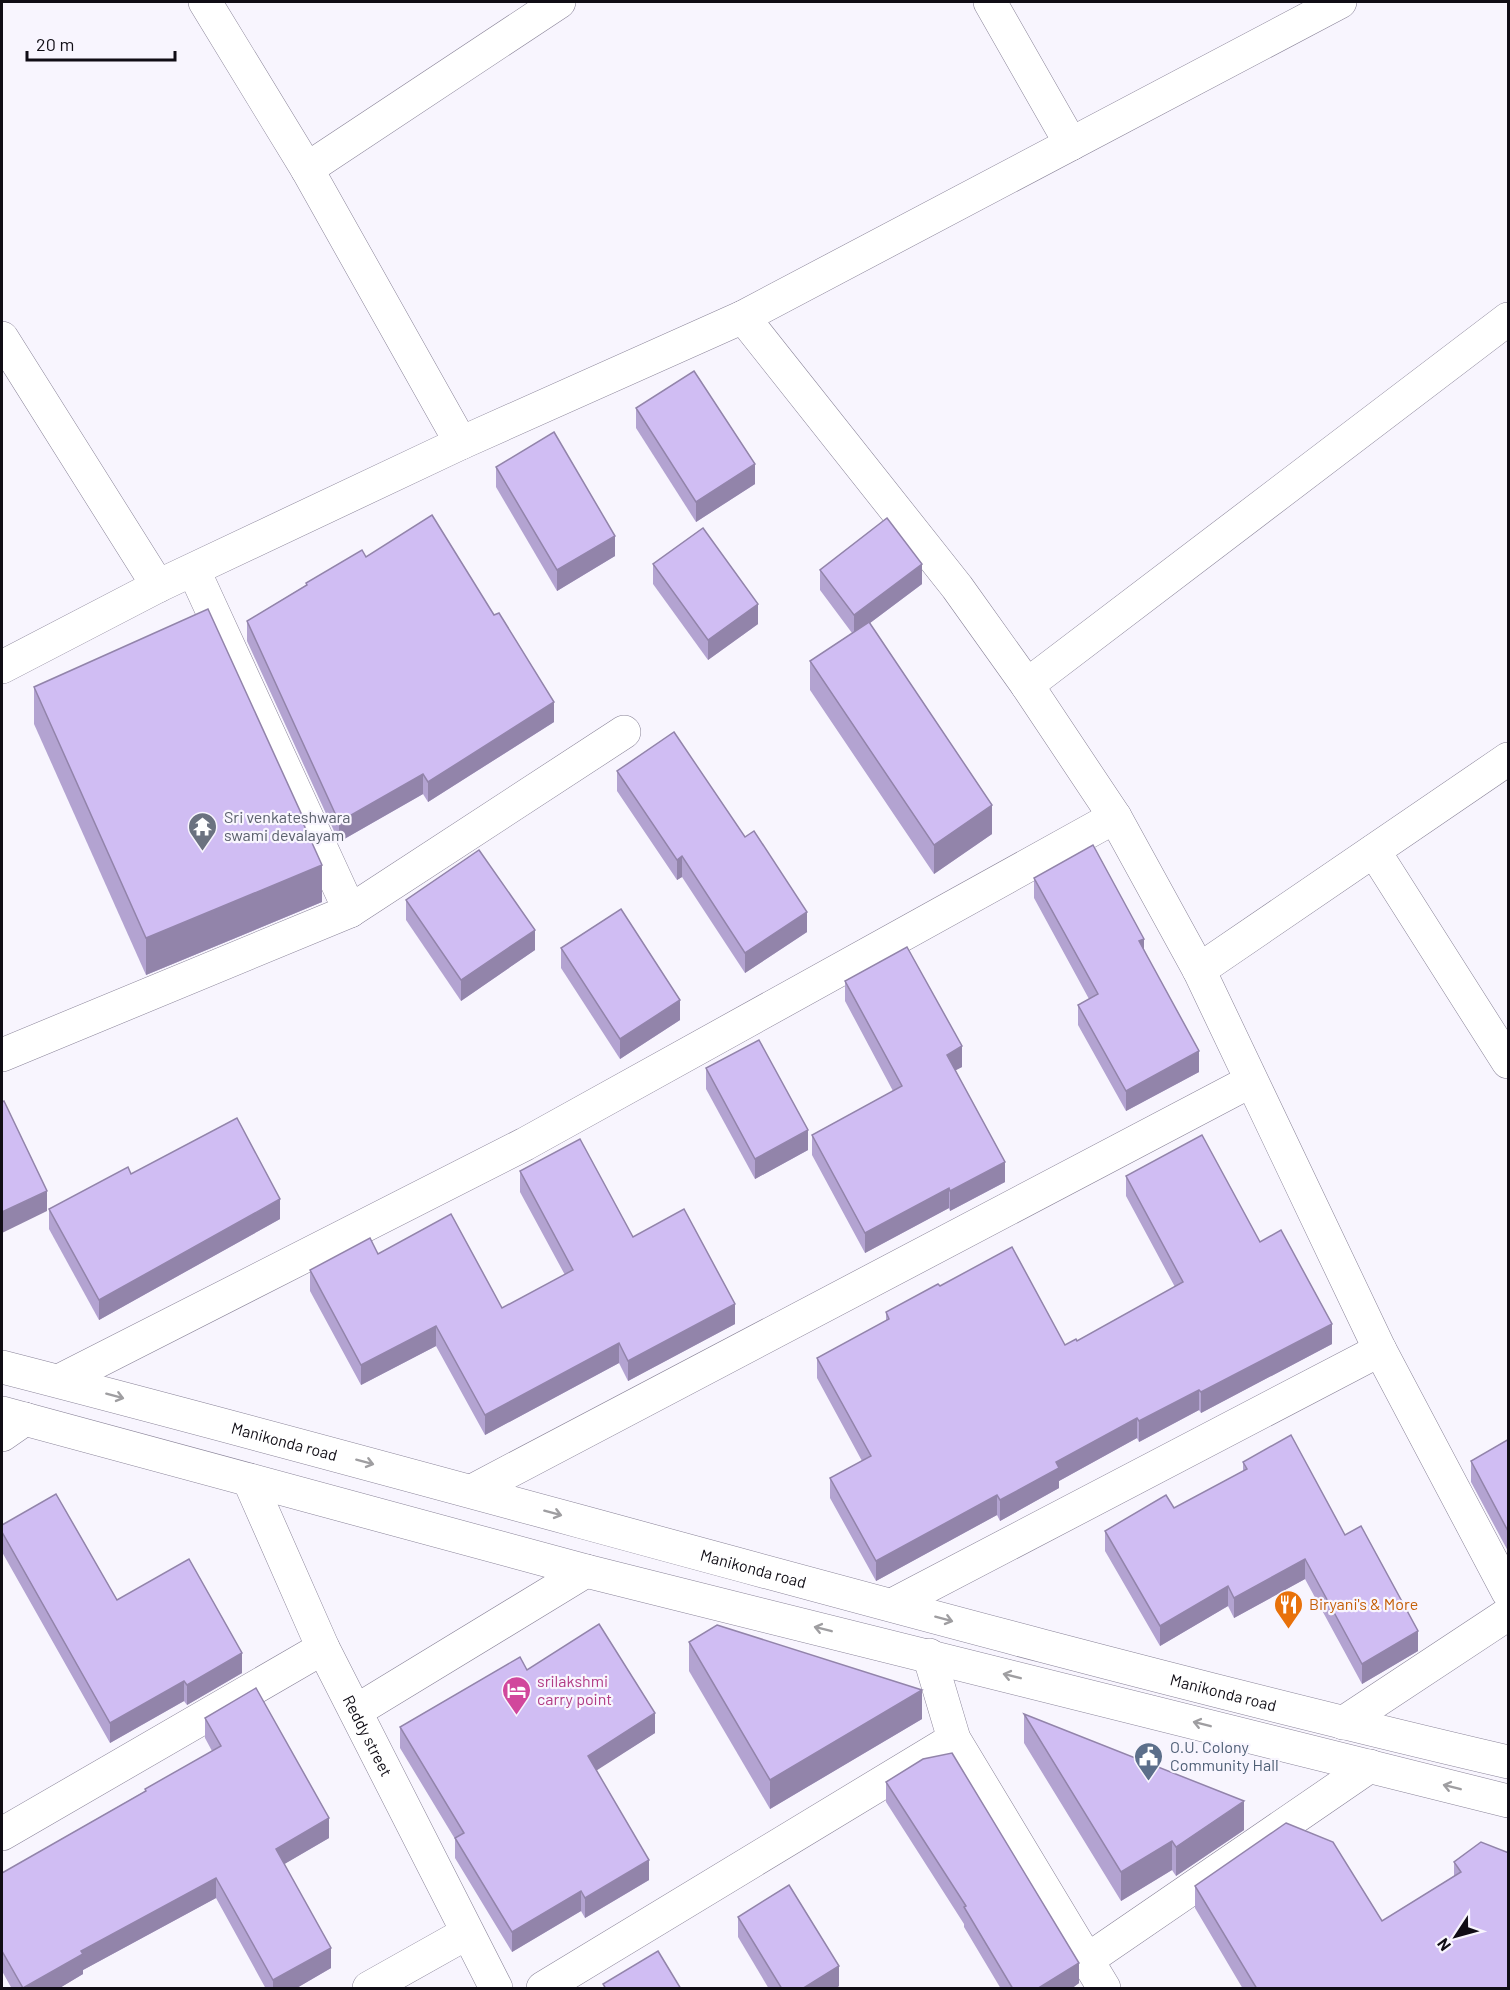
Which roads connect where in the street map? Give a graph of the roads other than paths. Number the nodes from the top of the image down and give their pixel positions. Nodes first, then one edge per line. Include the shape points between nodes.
1 (205, 2) edge
2 (559, 2) edge
3 (990, 2) edge
4 (1340, 2) edge
5 (1071, 144) junction
6 (307, 169) junction
7 (743, 318) junction
8 (1509, 319) edge
9 (2, 338) edge
10 (461, 442) junction
11 (194, 571) junction
12 (158, 586) junction
13 (2, 667) edge
14 (1027, 685) junction
15 (624, 732) dead end
16 (1509, 759) edge
17 (1115, 817) junction
18 (1374, 851) junction
19 (350, 911) junction
20 (1199, 970) junction
21 (4, 1048) edge
22 (1509, 1062) edge
23 (1251, 1081) junction
24 (1380, 1350) junction
25 (2, 1366) edge
26 (59, 1381) junction
27 (9, 1422) edge
28 (249, 1480) junction
29 (472, 1491) junction
30 (586, 1571) junction
31 (1509, 1592) edge
32 (892, 1605) junction
33 (1509, 1614) edge
34 (323, 1648) junction
35 (929, 1655) junction
36 (356, 1711) junction
37 (1343, 1723) junction
38 (954, 1738) junction
39 (1509, 1762) edge
40 (1370, 1766) junction
41 (1509, 1801) edge
42 (2, 1834) edge
43 (467, 1933) junction
44 (1087, 1960) junction
45 (369, 1989) edge
46 (496, 1989) edge
47 (543, 1989) edge
48 (1104, 1989) edge

1 - 6 street
2 - 6 street
3 - 5 street
4 - 5 street
5 - 7 street
6 - 10 street
7 - 10 street
7 - 14 street via 957,587
8 - 14 street
9 - 12 street
10 - 11 street
11 - 12 street
11 - 19 street
12 - 13 street
14 - 17 street
15 - 19 street
16 - 18 street
17 - 20 street
17 - 26 street via 525,1144
18 - 20 street
18 - 22 street
19 - 21 street
20 - 23 street
23 - 24 street
23 - 29 street
24 - 31 street
24 - 32 street
25 - 26 street, Manikonda road
26 -> 29 street, Manikonda road
27 - 28 street
28 - 30 street
28 - 34 street, Reddy street
29 -> 32 street, Manikonda road
35 -> 30 street
30 - 36 street
32 -> 37 street, Manikonda road
33 - 37 street
34 - 36 street, Reddy street
34 - 42 street
35 - 38 street
40 -> 35 street
36 - 43 street, Reddy street
37 - 39 street, Manikonda road
38 - 44 street
38 - 47 street
41 -> 40 street
40 - 44 street
43 - 45 street
43 - 46 street, Reddy street
44 - 48 street

